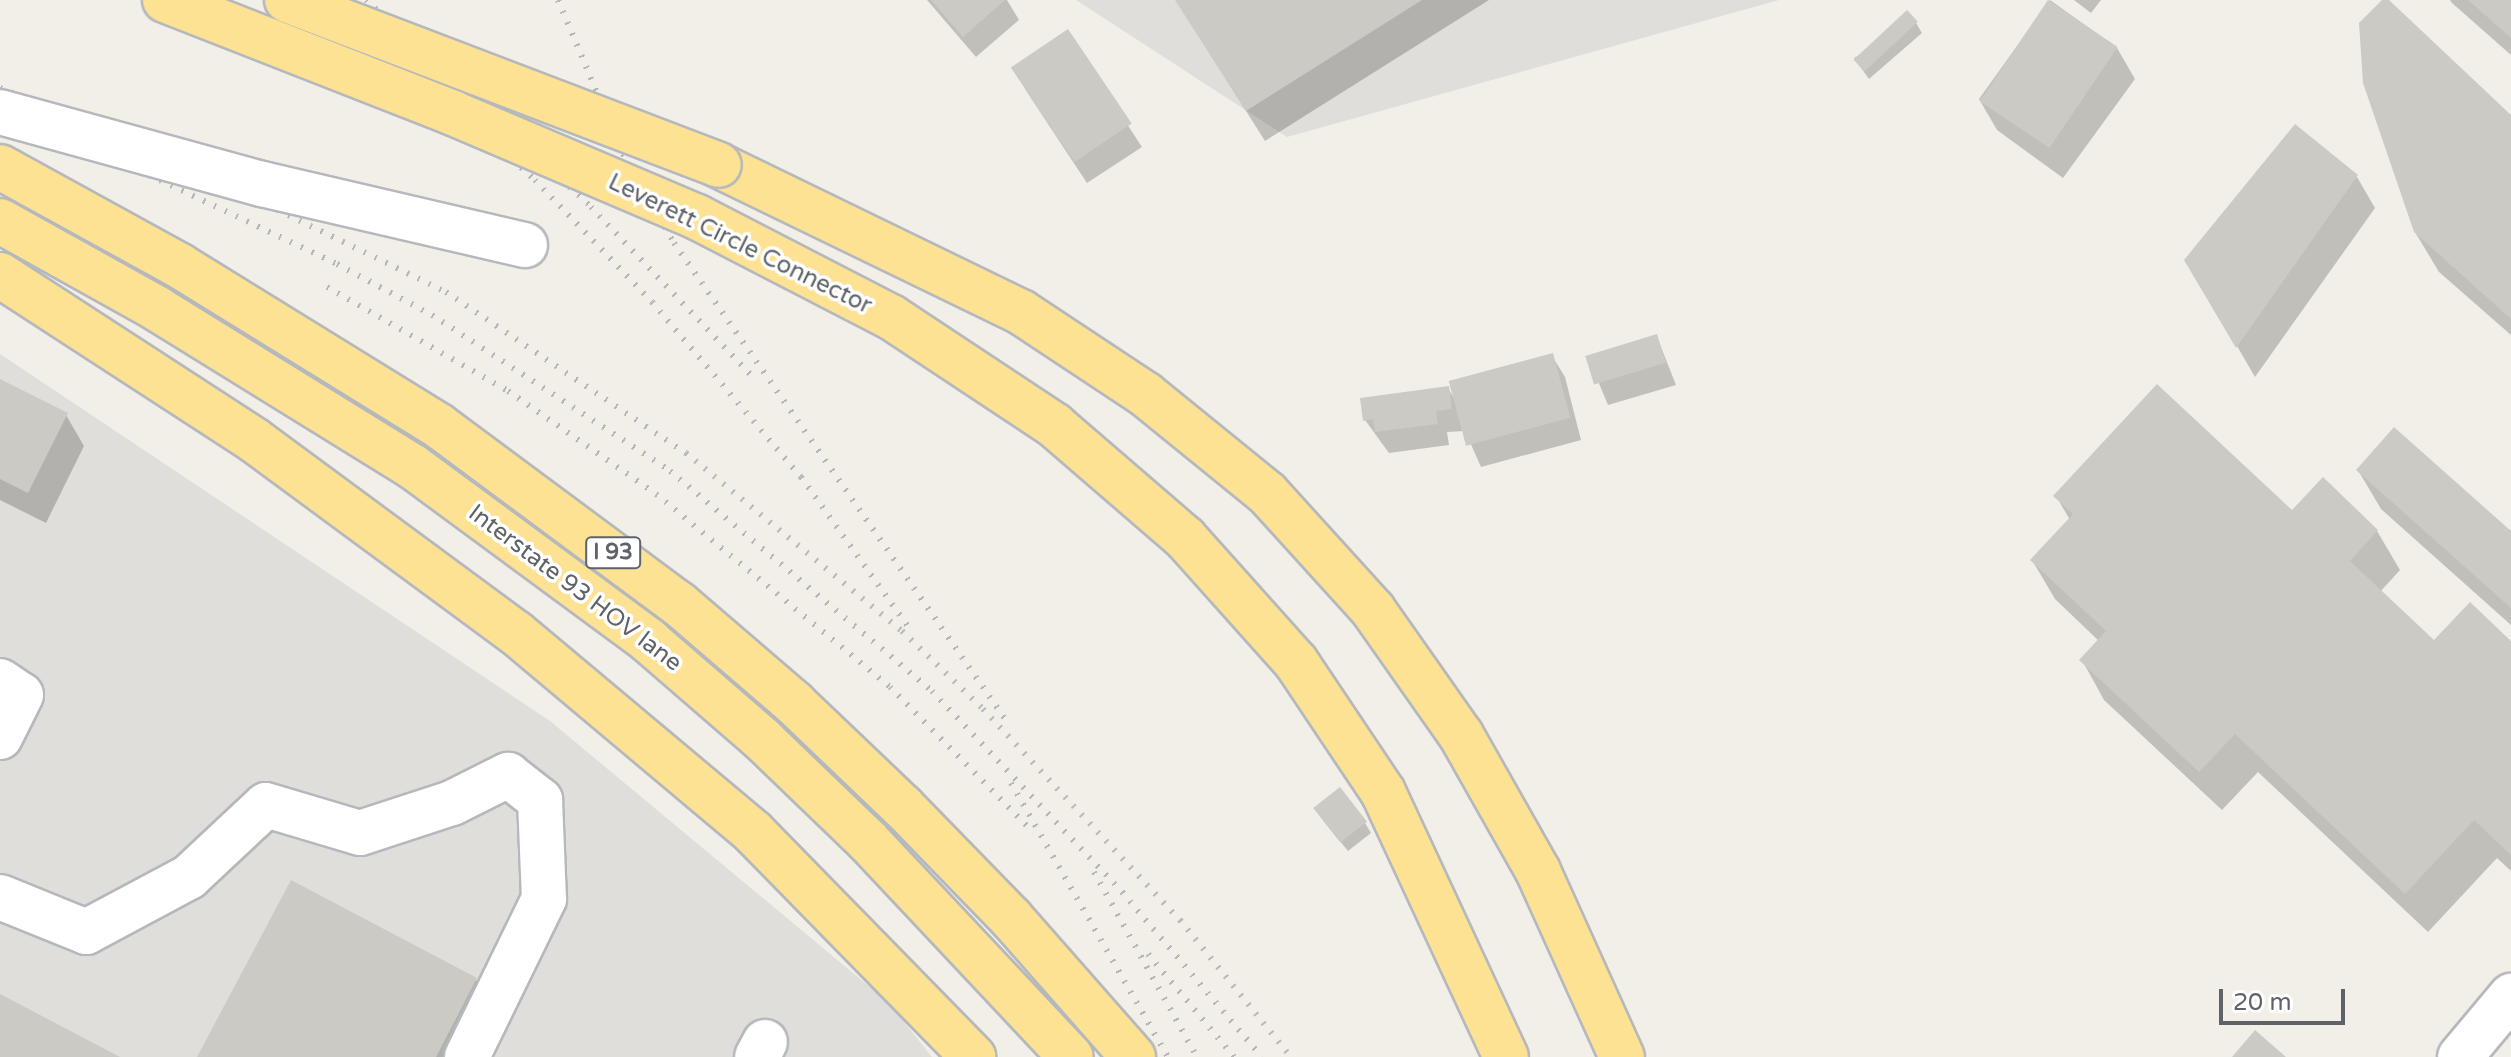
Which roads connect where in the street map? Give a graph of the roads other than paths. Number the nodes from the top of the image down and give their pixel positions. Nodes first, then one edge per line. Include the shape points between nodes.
1 (165, 0) edge
2 (287, 0) edge
3 (0, 112) edge
4 (0, 167) edge
5 (0, 183) edge
6 (0, 221) edge
7 (525, 245) dead end
8 (0, 275) edge
9 (0, 681) edge
10 (0, 737) edge
11 (0, 897) edge
12 (2511, 996) edge
13 (467, 1057) edge
14 (973, 1057) edge
15 (1071, 1057) edge
16 (1116, 1057) edge
17 (1133, 1057) edge
18 (1506, 1057) edge
19 (1622, 1057) edge
20 (2460, 1057) edge

1 - 18 highway, Leverett Circle Connector, bridge via 453,113 697,217 891,317 1054,425 1185,538 1296,662 1383,792
2 - 19 highway, bridge via 718,165 825,213 1021,312 1205,439 1321,548 1427,683 1538,871
3 - 7 street, bridge via 262,184
4 - 17 highway, I 93 via 180,266 439,426 679,604 903,807 1011,918
5 - 16 highway, I 93 via 173,278 431,438 670,615 785,713 893,816
6 - 15 highway, Interstate 93 HOV lane / I 93 via 156,308 412,466 649,641 868,841
8 - 14 highway via 254,440 516,633 753,832
9 - 10 street via 21,695
11 - 13 street via 86,932 189,877 266,805 360,833 452,803 508,775 540,800 544,899
12 - 20 street

